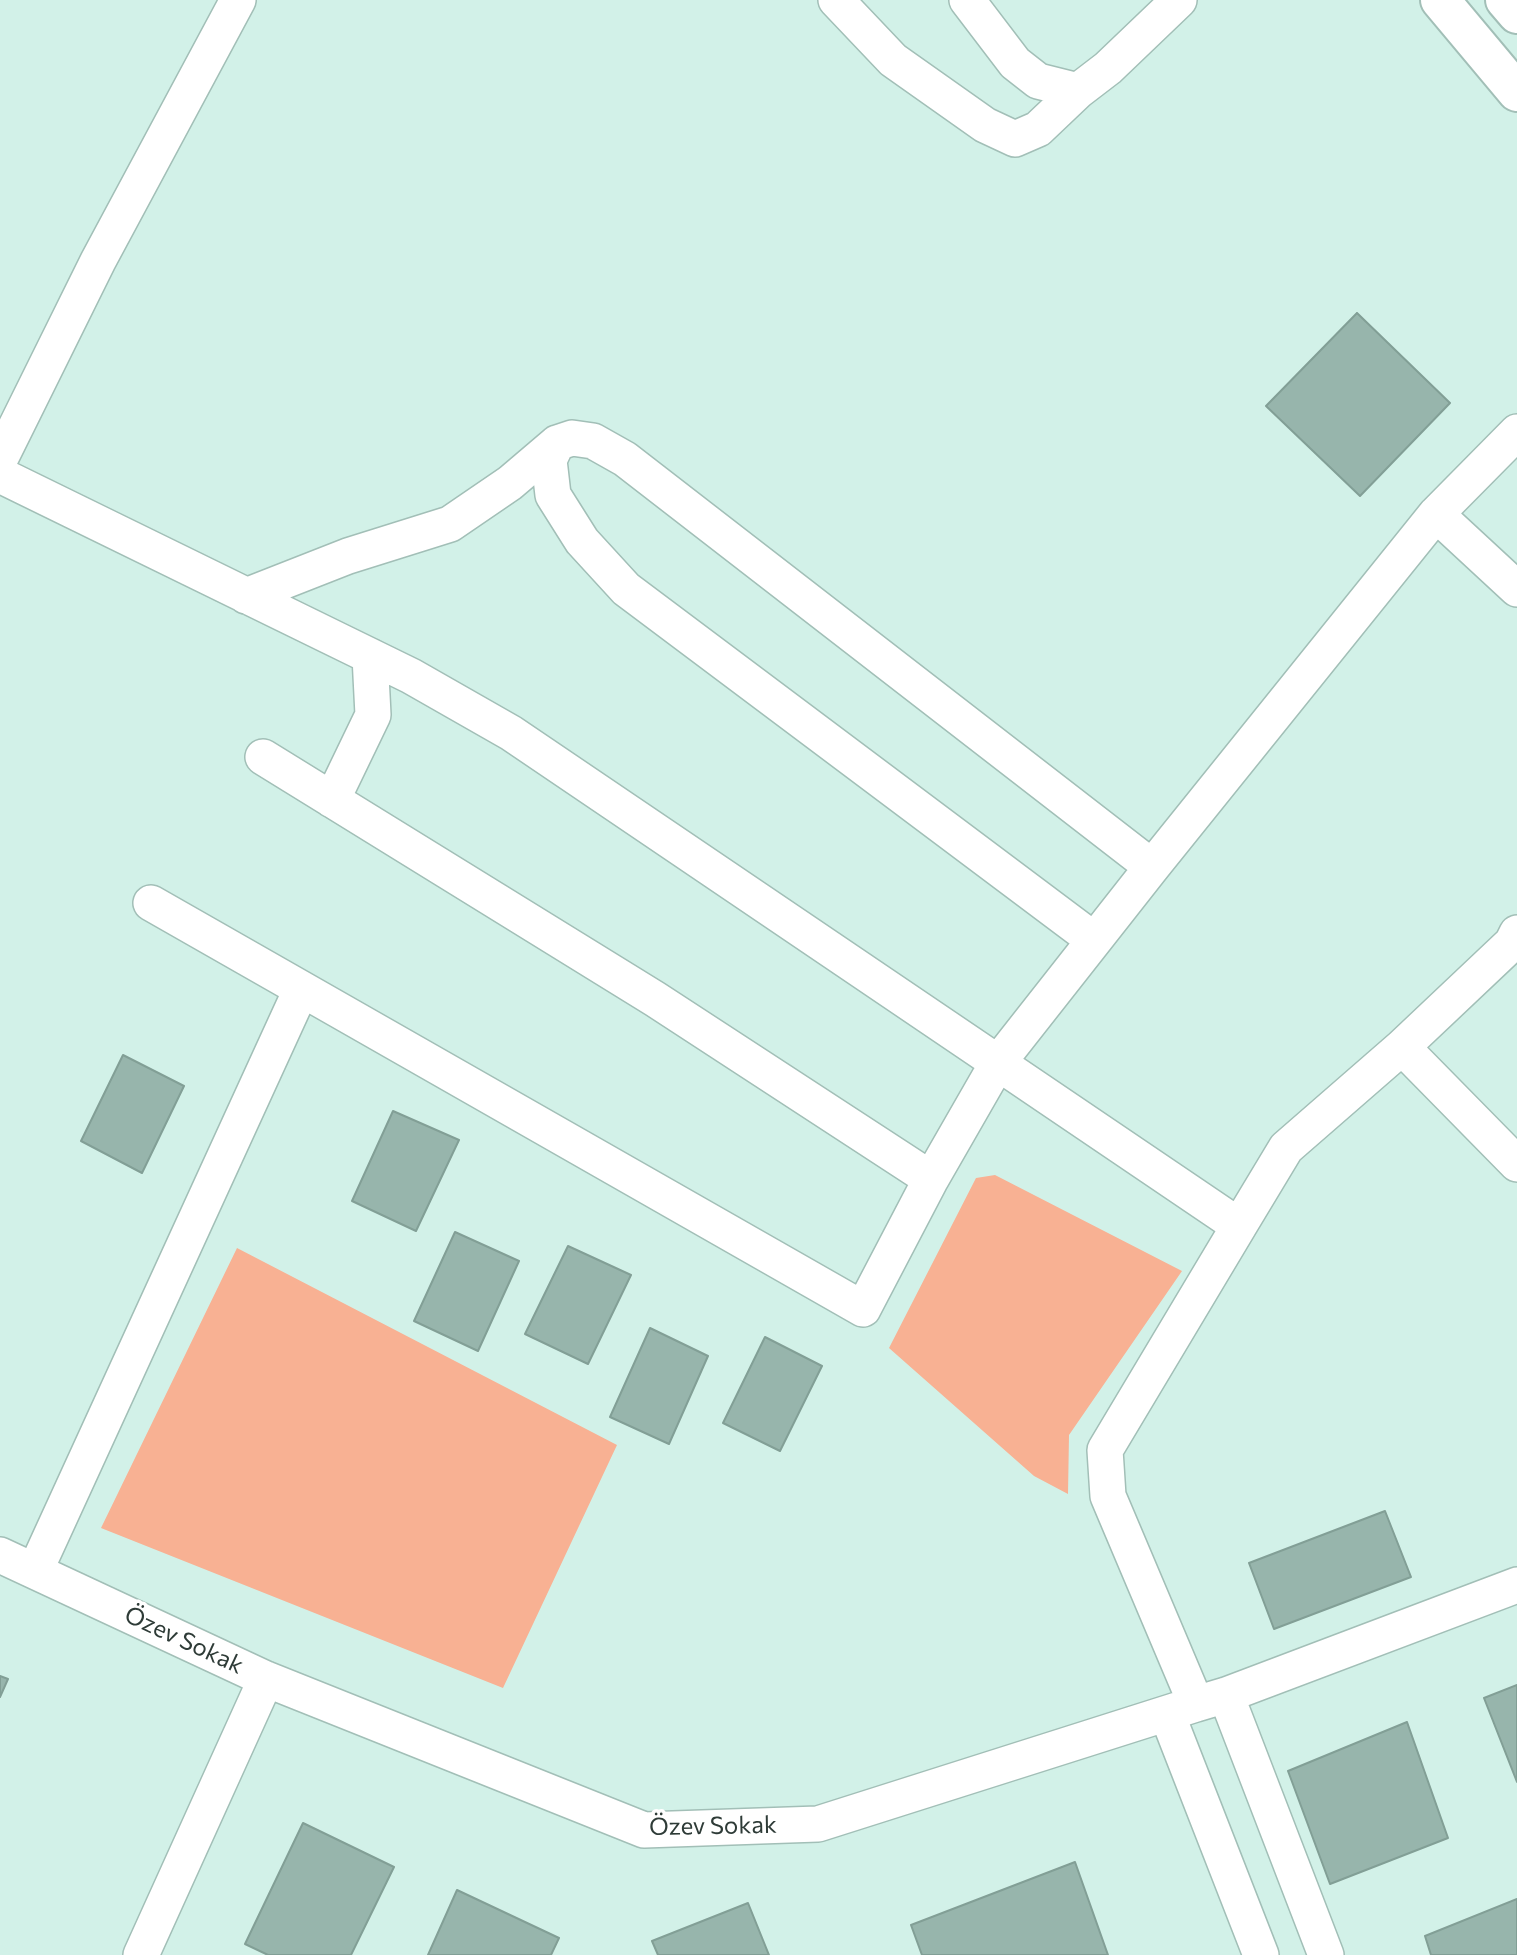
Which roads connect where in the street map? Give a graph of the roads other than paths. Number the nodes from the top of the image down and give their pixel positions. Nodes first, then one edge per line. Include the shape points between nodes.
1 (238, 0) edge
2 (836, 0) edge
3 (967, 0) edge
4 (1179, 0) edge
5 (1440, 0) edge
6 (1505, 0) edge
7 (1517, 14) edge
8 (1078, 91) junction
9 (1517, 92) edge
10 (1517, 432) edge
11 (556, 443) junction
12 (0, 459) edge
13 (0, 475) edge
14 (1436, 514) junction
15 (1517, 589) edge
16 (246, 596) junction
17 (370, 656) junction
18 (263, 757) dead end
19 (332, 800) junction
20 (1152, 867) junction
21 (151, 903) dead end
22 (1517, 933) edge
23 (1094, 940) junction
24 (301, 990) junction
25 (1402, 1047) junction
26 (997, 1064) junction
27 (1517, 1164) edge
28 (931, 1179) junction
29 (1239, 1226) junction
30 (0, 1555) edge
31 (35, 1572) junction
32 (1517, 1585) edge
33 (266, 1679) junction
34 (1196, 1704) junction
35 (141, 1955) edge
36 (1261, 1955) edge
37 (1326, 1955) edge

1 - 12 street via 98,261
2 - 8 street via 893,60 985,125 1015,139 1038,129
3 - 8 street via 1015,63 1038,81
4 - 8 street
5 - 9 street
6 - 7 street
10 - 14 street
11 - 16 street via 510,483 450,524 348,556
11 - 20 street via 572,438 593,441 625,459
11 - 23 street via 549,460 553,495 582,541 626,589
13 - 16 street
14 - 15 street
14 - 20 street
16 - 17 street
17 - 19 street via 373,715
17 - 26 street via 511,733
18 - 19 street
19 - 28 street via 654,999
20 - 23 street
21 - 24 street
22 - 25 street via 1512,943
23 - 26 street
24 - 28 street via 863,1309
24 - 31 street
25 - 27 street
25 - 29 street via 1286,1148
26 - 28 street
26 - 29 street
29 - 34 street via 1105,1450 1108,1496
30 - 31 street, Özev Sokak
31 - 33 street, Özev Sokak
32 - 34 street, Özev Sokak
33 - 34 street, Özev Sokak via 645,1829 818,1824
33 - 35 street
34 - 36 street
34 - 37 street

